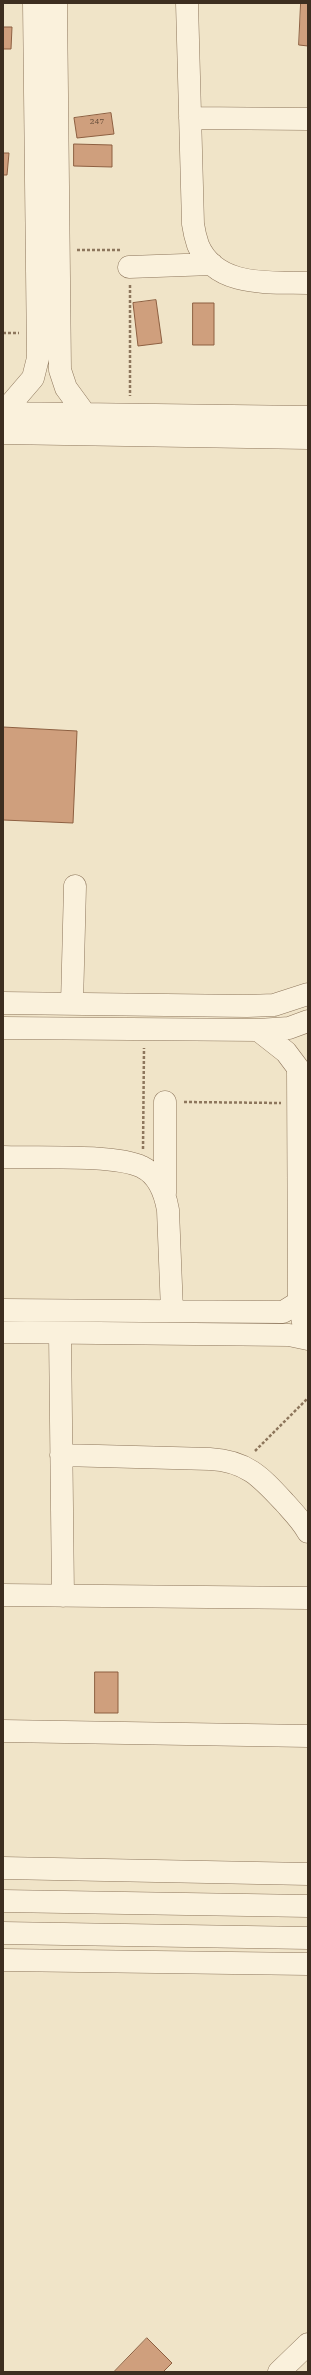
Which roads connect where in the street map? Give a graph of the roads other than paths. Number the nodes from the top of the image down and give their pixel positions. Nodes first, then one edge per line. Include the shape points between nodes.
1 (187, 3) edge
2 (32, 4) edge
3 (57, 4) edge
4 (190, 118) junction
5 (308, 119) edge
6 (212, 264) junction
7 (130, 267) road end
8 (308, 283) edge
9 (38, 346) junction
10 (60, 346) junction
11 (3, 413) edge
12 (85, 414) junction
13 (308, 417) edge
14 (3, 433) edge
15 (308, 438) edge
16 (75, 886) dead end
17 (308, 994) edge
18 (3, 1003) edge
19 (72, 1004) junction
20 (308, 1021) edge
21 (3, 1028) edge
22 (258, 1030) junction
23 (154, 1102) road end
24 (3, 1157) edge
25 (165, 1193) junction
26 (299, 1302) junction
27 (3, 1310) edge
28 (172, 1311) junction
29 (3, 1332) edge
30 (60, 1333) junction
31 (308, 1333) edge
32 (308, 1338) edge
33 (61, 1455) junction
34 (308, 1532) edge
35 (3, 1595) edge
36 (62, 1596) junction
37 (308, 1598) edge
38 (3, 1731) edge
39 (308, 1736) edge
40 (3, 1868) edge
41 (308, 1874) edge
42 (3, 1901) edge
43 (308, 1906) edge
44 (3, 1933) edge
45 (308, 1938) edge
46 (3, 1960) edge
47 (308, 1964) edge
48 (308, 2344) edge
49 (279, 2372) edge

1 - 4 street
2 - 9 street
3 - 10 street
4 - 5 street
4 - 6 street via 193,224 198,246
6 - 7 street
6 - 8 street via 230,277 252,282
9 - 10 street
9 - 11 street via 33,378
10 - 12 street via 62,380
11 - 12 street
12 - 13 street
14 - 15 street
16 - 19 street
17 - 19 street via 274,1005
18 - 19 street
20 - 22 street via 289,1028
21 - 22 street
22 - 26 street via 293,1059 299,1078
23 - 25 street
24 - 25 street via 123,1160 143,1167 156,1178
25 - 28 street
26 - 28 street via 283,1312
26 - 31 street
27 - 28 street
29 - 30 street
30 - 32 street via 289,1335
30 - 33 street
33 - 34 street via 226,1460 255,1473
33 - 36 street
35 - 36 street
36 - 37 street
38 - 39 street
40 - 41 street
42 - 43 street
44 - 45 street
46 - 47 street
48 - 49 street

